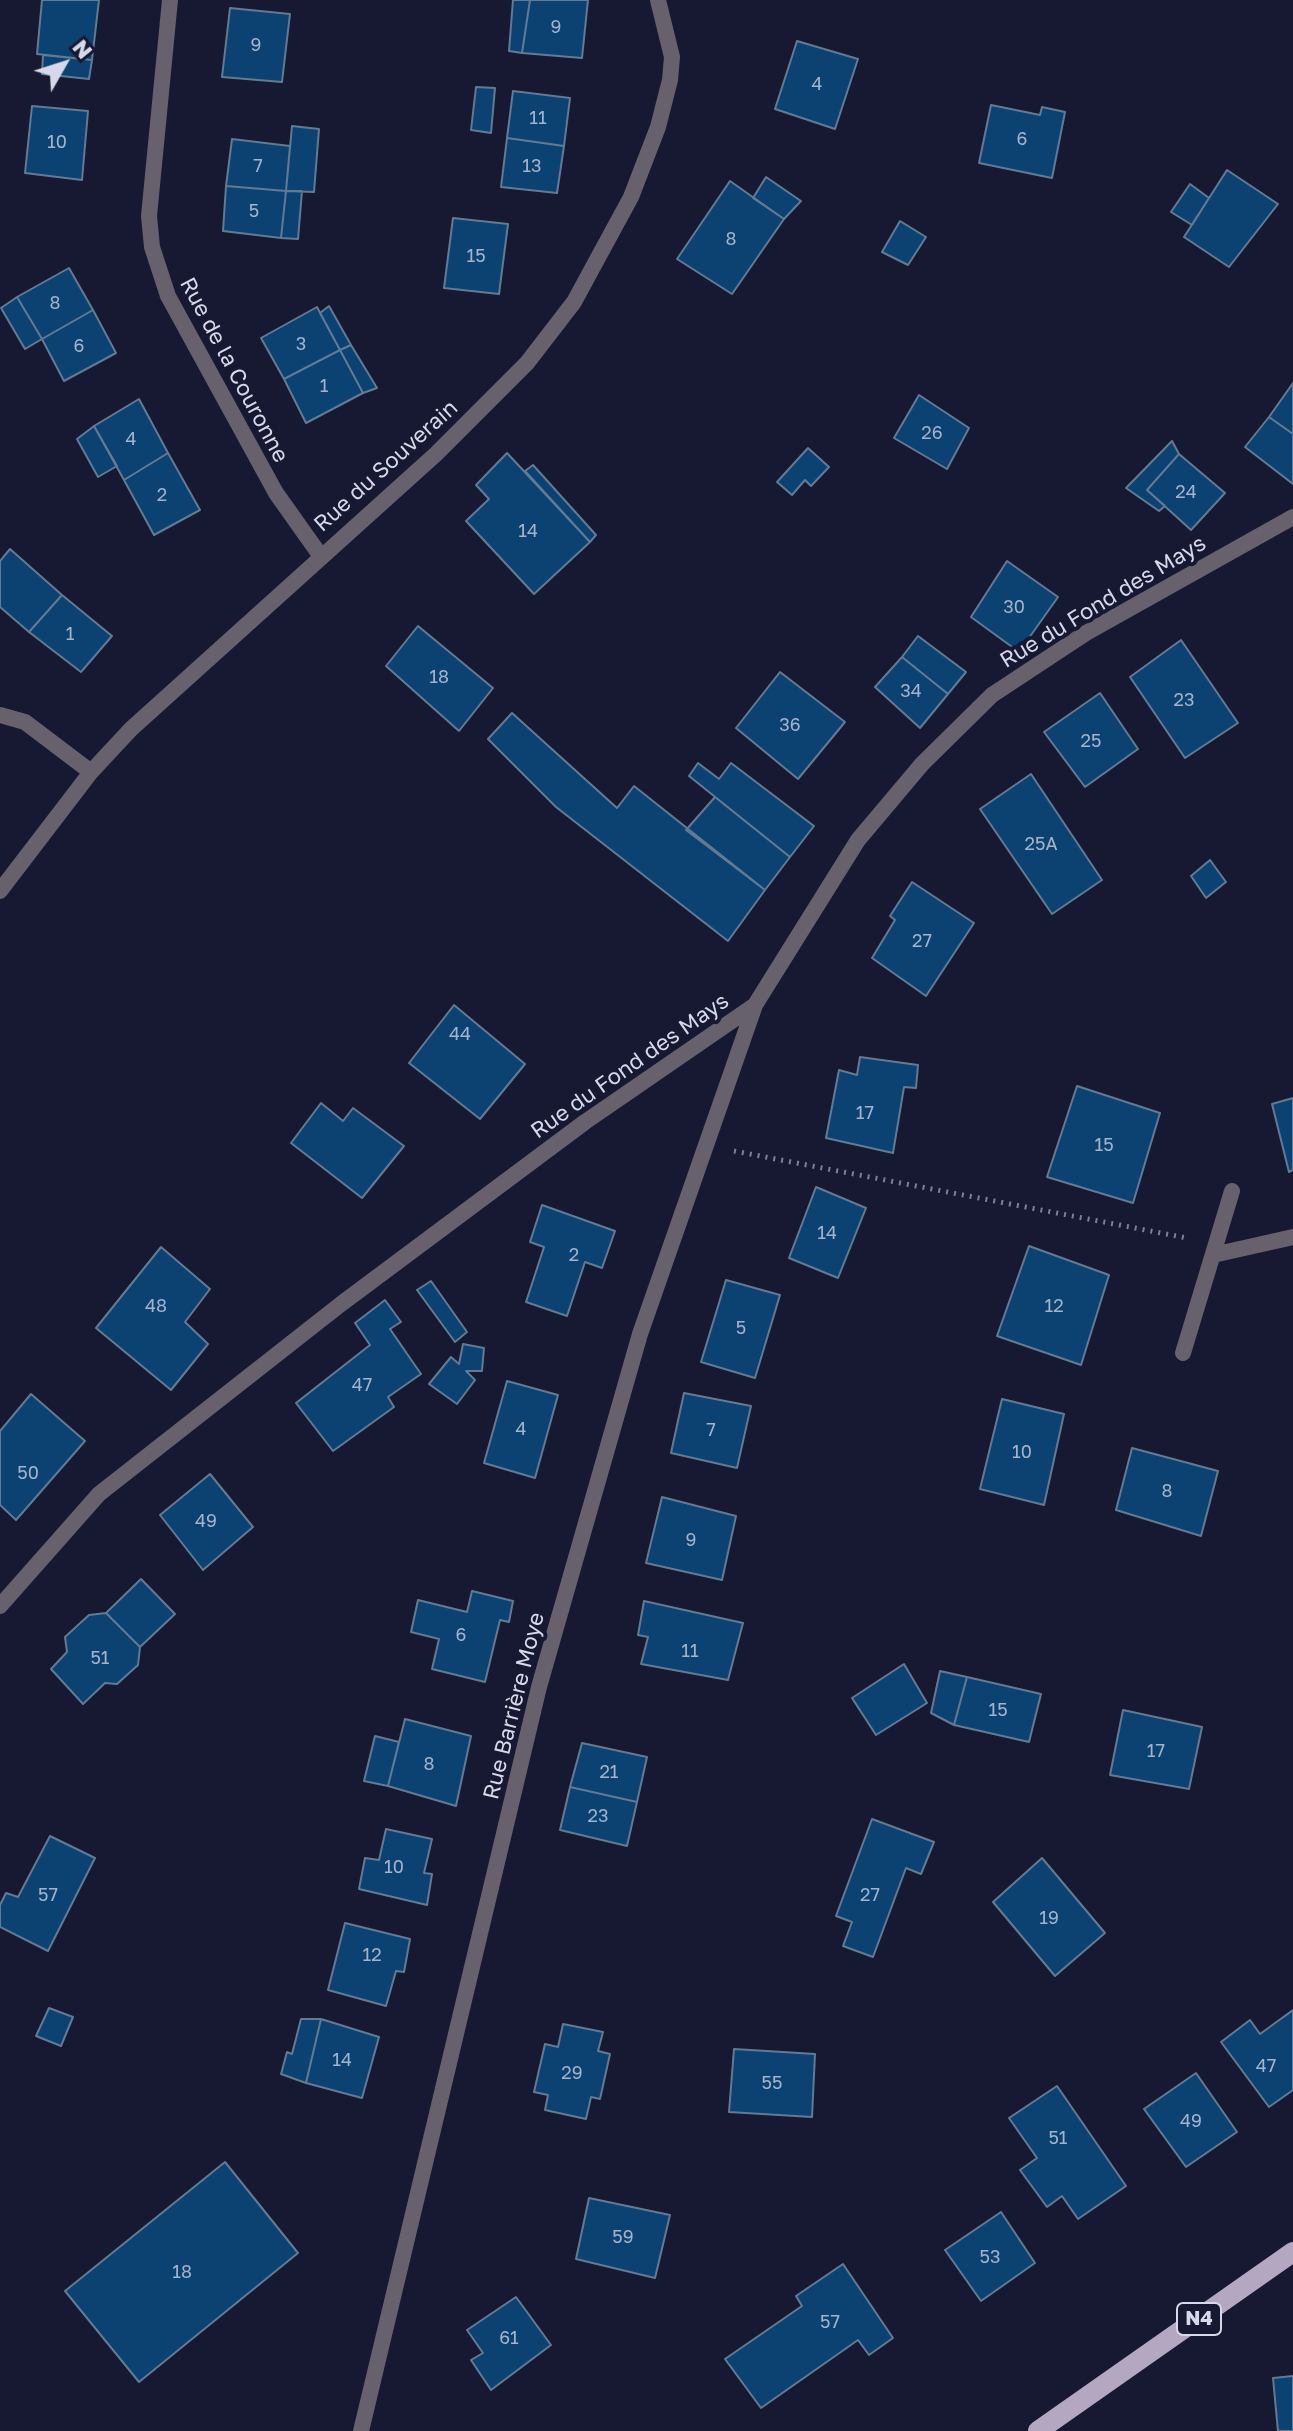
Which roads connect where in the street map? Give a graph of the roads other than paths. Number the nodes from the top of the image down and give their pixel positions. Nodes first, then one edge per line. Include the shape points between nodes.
1 (170, 0) edge
2 (658, 0) edge
3 (1293, 517) edge
4 (320, 555) junction
5 (0, 715) edge
6 (91, 772) junction
7 (0, 891) edge
8 (755, 1005) junction
9 (1232, 1191) dead end
10 (1293, 1237) edge
11 (1215, 1249) junction
12 (1183, 1353) dead end
13 (0, 1606) edge
14 (1293, 2252) edge
15 (361, 2431) edge
16 (1038, 2431) edge

1 - 4 street, Rue de la Couronne via 149,216 157,270 276,493
2 - 4 street, Rue du Souverain via 672,57 658,127 631,197 574,302 505,386 353,531
3 - 8 street, Rue du Fond des Mays via 1086,633 992,695 922,764 858,840
4 - 6 street, Rue du Souverain via 160,700
5 - 6 street via 25,722
6 - 7 street, Rue du Souverain
8 - 13 street, Rue du Fond des Mays via 573,1131 99,1494
8 - 15 street, Rue Barrière Moye via 640,1334 539,1687
9 - 11 street
10 - 11 street
11 - 12 street
14 - 16 main road, N4

